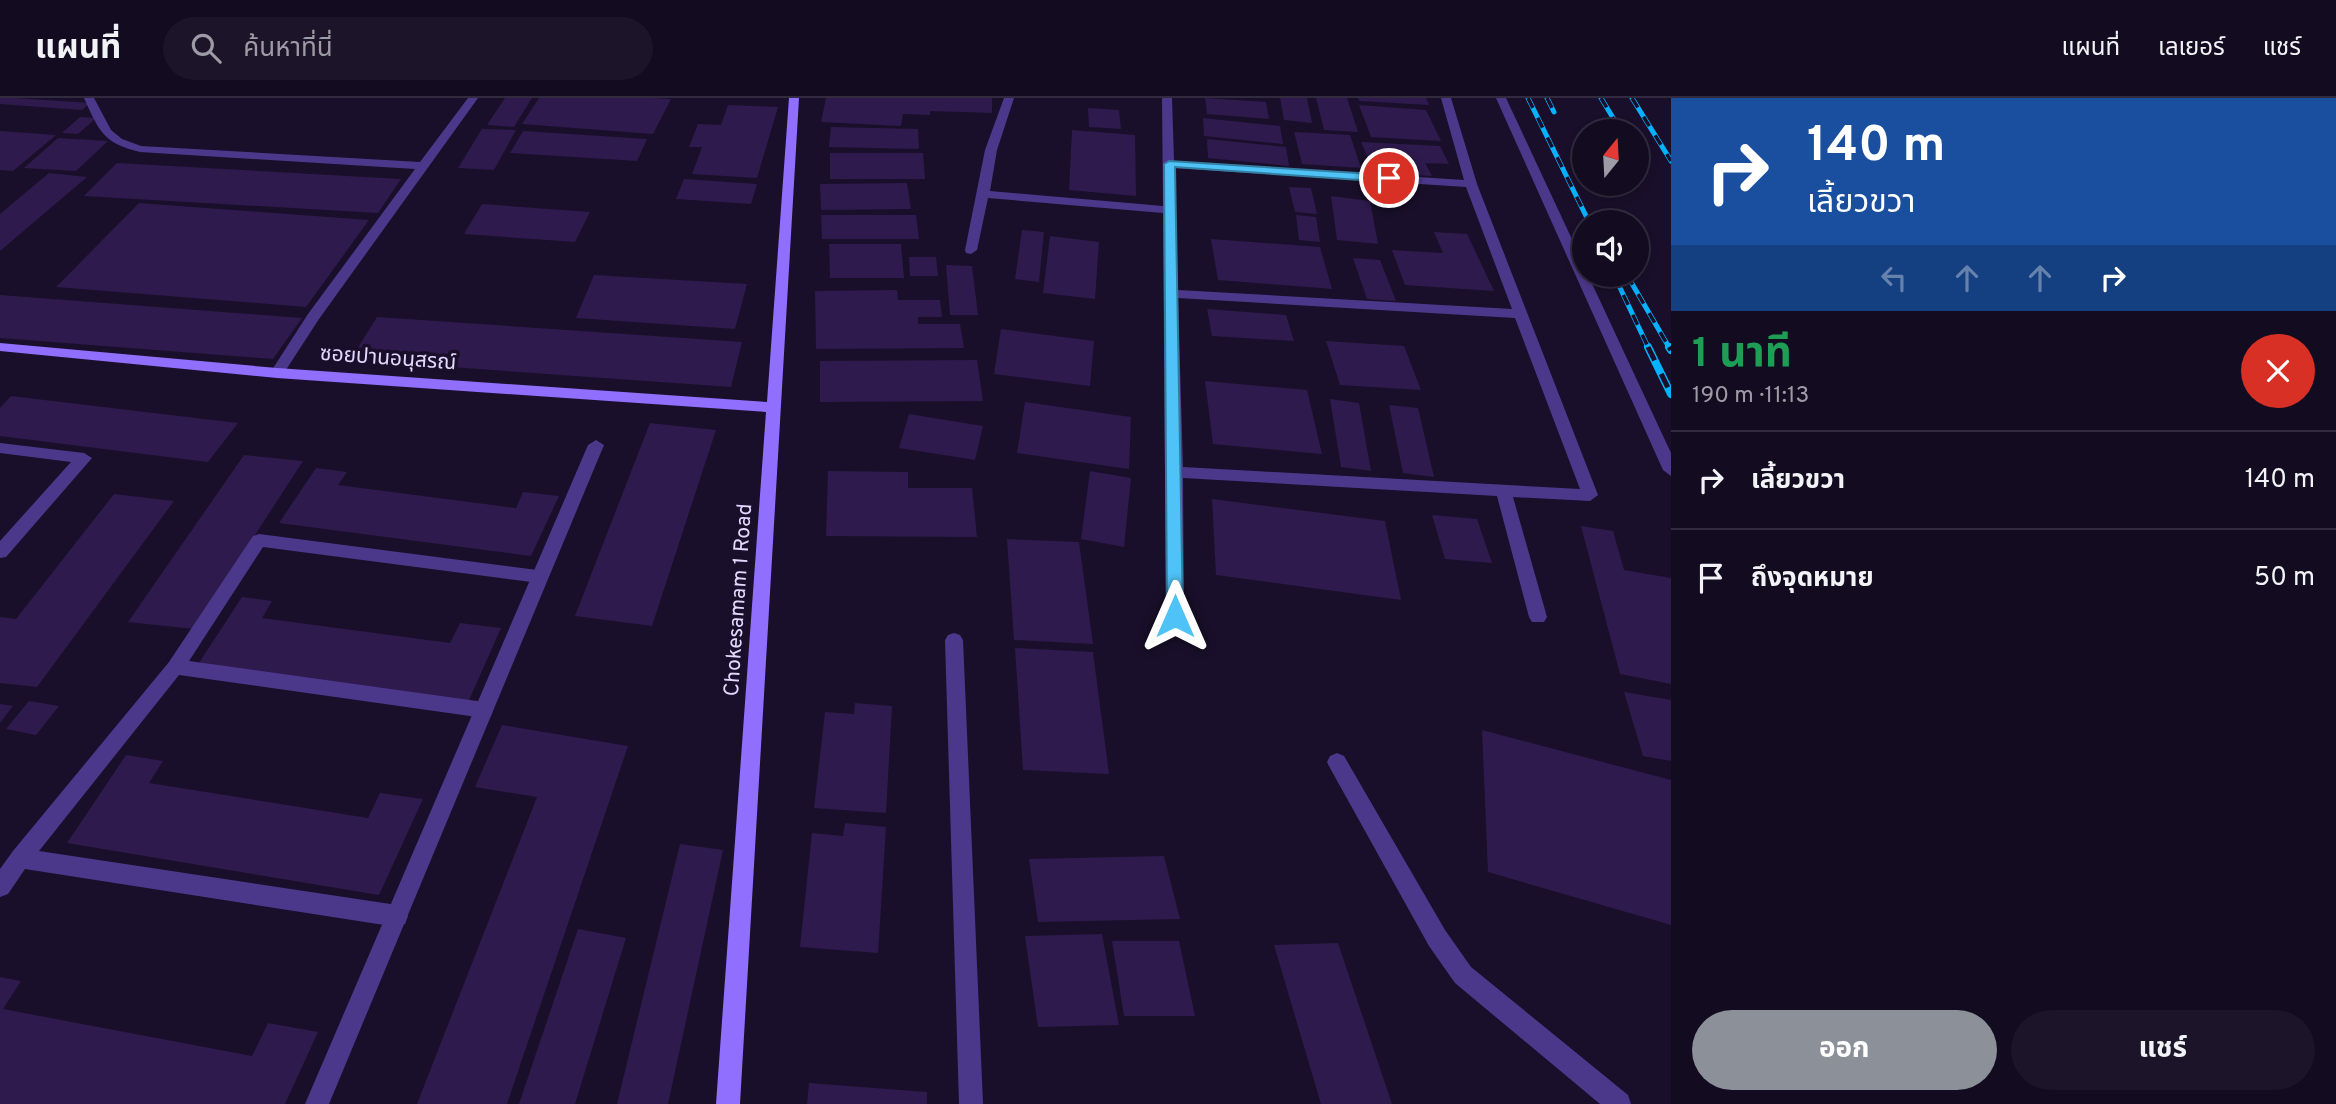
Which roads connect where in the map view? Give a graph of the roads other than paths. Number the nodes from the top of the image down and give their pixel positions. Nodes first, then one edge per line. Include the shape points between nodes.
1 (89, 98) edge
2 (473, 98) edge
3 (794, 98) edge
4 (1009, 98) edge
5 (1167, 98) edge
6 (1446, 98) edge
7 (1502, 98) edge
8 (1169, 164) junction
9 (424, 166) junction
10 (1471, 184) junction
11 (983, 194) junction
12 (1170, 210) junction
13 (971, 250) dead end
14 (1171, 294) junction
15 (1519, 314) junction
16 (0, 346) edge
17 (277, 373) junction
18 (774, 408) junction
19 (596, 445) dead end
20 (0, 449) edge
21 (1671, 470) edge
22 (1175, 472) junction
23 (1504, 492) junction
24 (0, 552) edge
25 (539, 576) junction
26 (1175, 616) dead end
27 (1538, 617) dead end
28 (954, 640) dead end
29 (174, 667) junction
30 (484, 710) junction
31 (1337, 762) dead end
32 (20, 858) junction
33 (0, 887) edge
34 (397, 916) junction
35 (317, 1104) edge
36 (728, 1104) edge
37 (971, 1104) edge
38 (1619, 1104) edge

1 - 9 street via 110,137 140,149
2 - 9 street
3 - 18 street, Chokesamam 1 Road
4 - 11 street via 991,150
5 - 8 street
6 - 10 street
7 - 21 street
8 - 10 street
8 - 12 street
9 - 17 street
10 - 15 street
11 - 12 street
11 - 13 street
12 - 14 street
14 - 15 street
14 - 22 street
15 - 23 street via 1590,495
16 - 17 street, ซอยปานอนุสรณ์
17 - 18 street, ซอยปานอนุสรณ์
18 - 36 street, Chokesamam 1 Road
19 - 25 street
20 - 24 street via 85,458
22 - 23 street
22 - 26 street
23 - 27 street
25 - 29 street via 259,540
25 - 30 street
28 - 37 street
29 - 30 street
29 - 32 street
30 - 34 street
31 - 38 street via 1437,938 1463,975
32 - 33 street
32 - 34 street
34 - 35 street

